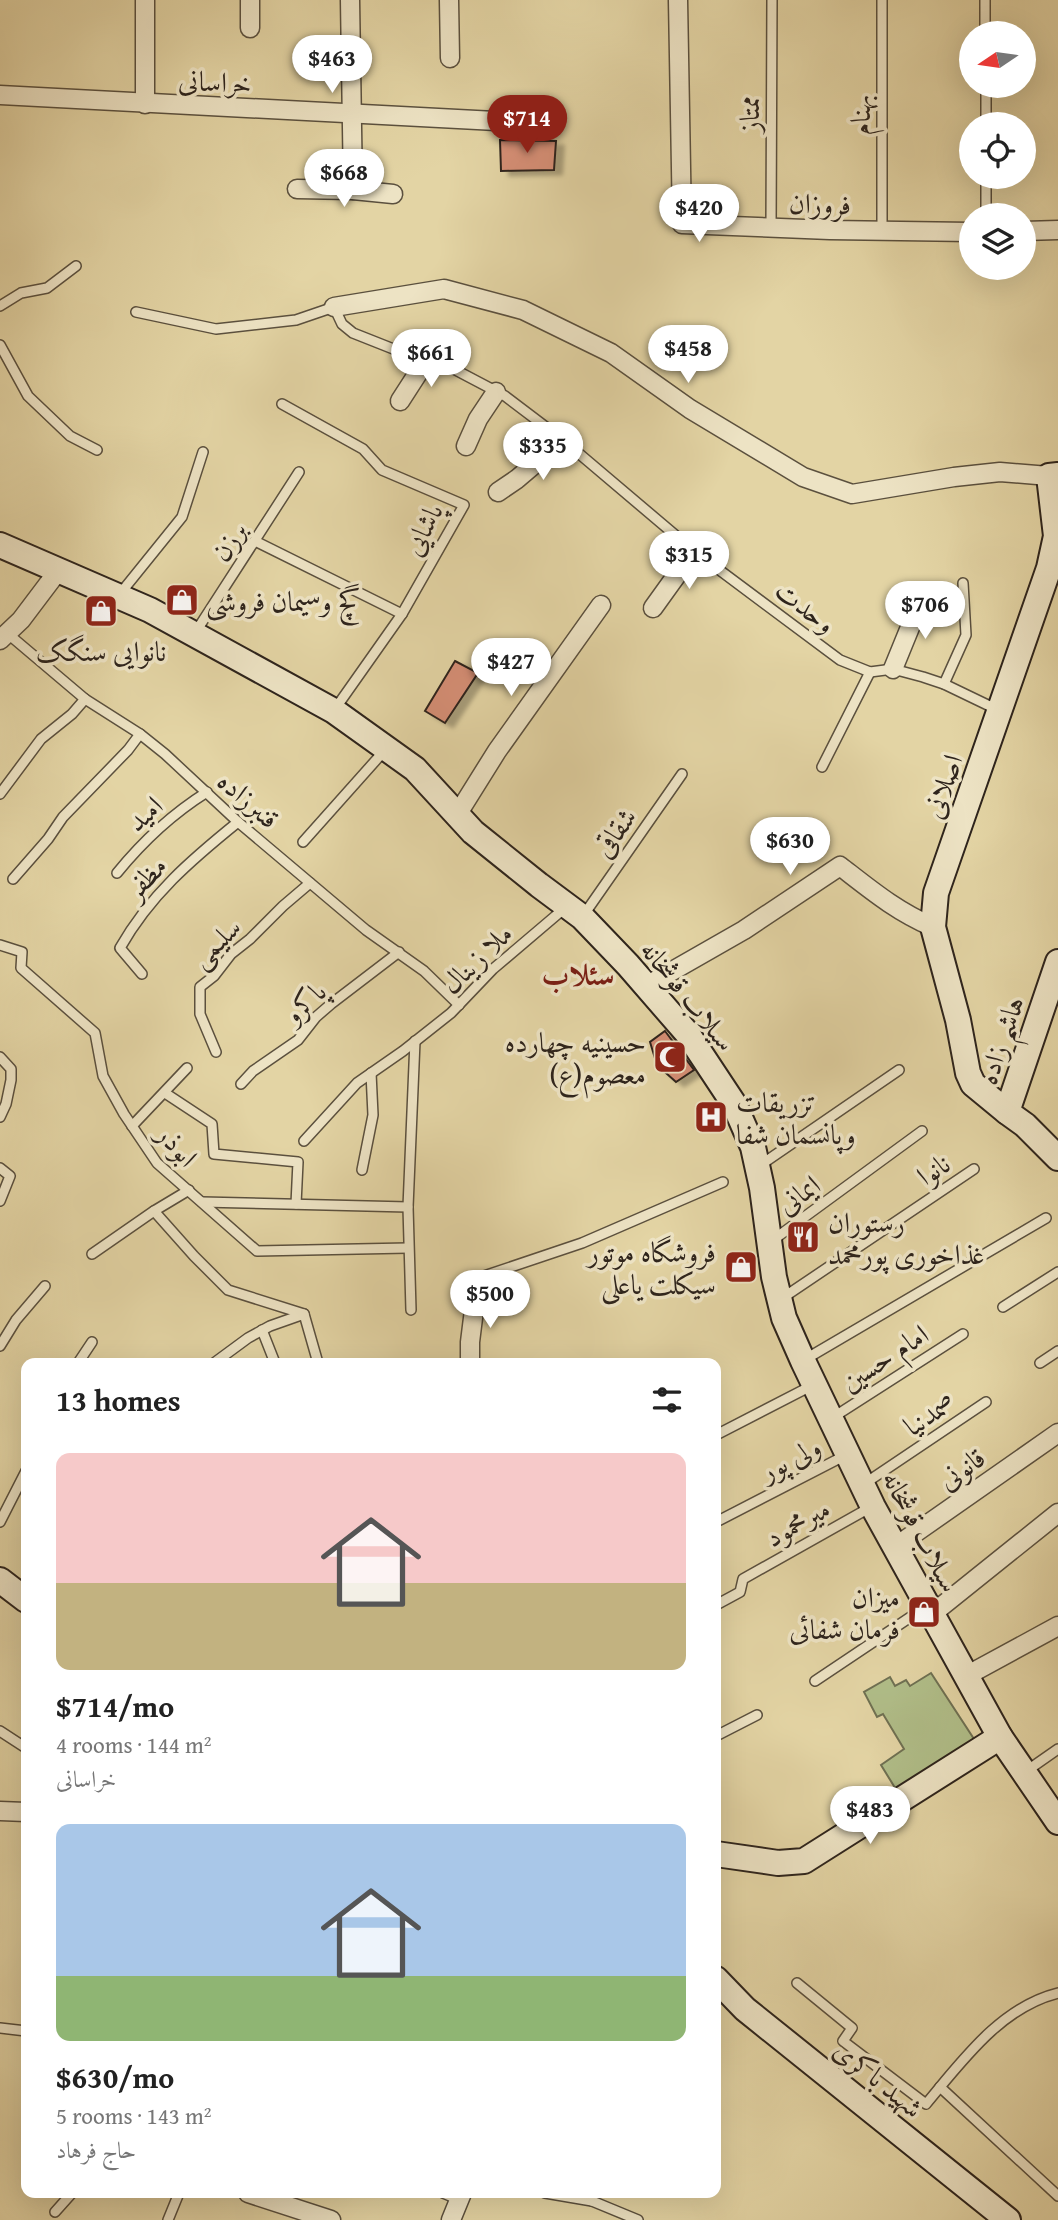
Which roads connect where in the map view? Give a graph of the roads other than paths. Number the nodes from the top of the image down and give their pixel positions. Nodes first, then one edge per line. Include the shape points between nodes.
1 (145, 0) edge
2 (250, 0) edge
3 (350, 0) edge
4 (449, 0) edge
5 (678, 0) edge
6 (772, 0) edge
7 (882, 0) edge
8 (985, 0) edge
9 (985, 21) edge
10 (250, 28) dead end
11 (450, 58) dead end
12 (0, 95) edge
13 (145, 104) junction
14 (352, 115) junction
15 (553, 124) dead end
16 (297, 189) dead end
17 (353, 190) junction
18 (393, 194) dead end
19 (771, 228) junction
20 (882, 230) junction
21 (1058, 230) edge
22 (1036, 231) edge
23 (959, 232) edge
24 (1058, 239) edge
25 (76, 266) dead end
26 (0, 306) edge
27 (334, 307) junction
28 (136, 312) dead end
29 (0, 345) edge
30 (429, 356) junction
31 (496, 392) junction
32 (400, 401) dead end
33 (282, 404) dead end
34 (563, 440) junction
35 (466, 446) dead end
36 (97, 450) dead end
37 (203, 452) dead end
38 (299, 472) dead end
39 (1054, 475) edge
40 (498, 492) dead end
41 (255, 541) junction
42 (0, 545) edge
43 (694, 551) junction
44 (58, 571) junction
45 (963, 583) dead end
46 (118, 596) junction
47 (922, 598) dead end
48 (601, 605) dead end
49 (653, 608) dead end
50 (401, 614) junction
51 (195, 635) junction
52 (3, 636) edge
53 (893, 669) junction
54 (870, 672) junction
55 (944, 684) junction
56 (85, 699) junction
57 (334, 711) junction
58 (1000, 711) junction
59 (140, 734) junction
60 (386, 748) junction
61 (822, 767) dead end
62 (682, 774) dead end
63 (207, 792) junction
64 (0, 794) edge
65 (457, 815) junction
66 (238, 822) junction
67 (303, 842) dead end
68 (117, 873) dead end
69 (13, 878) dead end
70 (310, 883) junction
71 (575, 911) junction
72 (933, 927) junction
73 (0, 945) edge
74 (398, 952) junction
75 (1058, 962) edge
76 (142, 974) dead end
77 (646, 986) junction
78 (459, 1004) junction
79 (415, 1041) junction
80 (216, 1052) dead end
81 (0, 1057) edge
82 (187, 1068) dead end
83 (899, 1070) dead end
84 (371, 1073) junction
85 (241, 1084) dead end
86 (165, 1093) junction
87 (1007, 1112) junction
88 (0, 1117) edge
89 (132, 1126) junction
90 (922, 1131) dead end
91 (304, 1141) dead end
92 (1058, 1158) edge
93 (757, 1167) junction
94 (0, 1168) edge
95 (974, 1169) dead end
96 (362, 1170) dead end
97 (723, 1182) dead end
98 (189, 1190) junction
99 (0, 1201) edge
100 (202, 1202) junction
101 (296, 1204) junction
102 (408, 1207) junction
103 (154, 1211) junction
104 (1046, 1218) dead end
105 (770, 1243) junction
106 (408, 1248) junction
107 (92, 1254) dead end
108 (1058, 1272) edge
109 (45, 1286) dead end
110 (476, 1294) joint
111 (780, 1300) junction
112 (1003, 1307) dead end
113 (411, 1310) dead end
114 (304, 1314) junction
115 (262, 1330) junction
116 (963, 1334) dead end
117 (92, 1342) dead end
118 (0, 1346) edge
119 (1058, 1351) edge
120 (81, 1358) edge
121 (220, 1358) edge
122 (273, 1358) edge
123 (317, 1358) edge
124 (470, 1358) edge
125 (803, 1361) junction
126 (1040, 1363) dead end
127 (814, 1384) junction
128 (986, 1402) dead end
129 (831, 1419) junction
130 (721, 1432) edge
131 (1058, 1433) edge
132 (848, 1454) junction
133 (21, 1481) edge
134 (868, 1496) junction
135 (1058, 1513) edge
136 (721, 1519) edge
137 (0, 1522) edge
138 (895, 1547) junction
139 (0, 1580) edge
140 (21, 1596) edge
141 (721, 1602) edge
142 (930, 1610) junction
143 (1058, 1626) edge
144 (966, 1676) junction
145 (815, 1681) dead end
146 (757, 1715) dead end
147 (0, 1731) edge
148 (721, 1733) edge
149 (1000, 1737) junction
150 (21, 1745) edge
151 (1058, 1749) edge
152 (1024, 1773) junction
153 (0, 1811) edge
154 (21, 1812) edge
155 (1058, 1822) edge
156 (721, 1851) edge
157 (797, 1983) dead end
158 (721, 1984) edge
159 (1058, 1993) edge
160 (0, 2028) edge
161 (21, 2030) edge
162 (940, 2087) junction
163 (1058, 2196) edge
164 (68, 2198) edge
165 (177, 2198) edge
166 (261, 2198) edge
167 (455, 2198) edge
168 (594, 2198) edge
169 (55, 2212) dead end
170 (306, 2216) edge
171 (168, 2220) edge
172 (331, 2220) edge
173 (451, 2220) edge
174 (638, 2220) edge
175 (1008, 2220) edge

1 - 13 street
2 - 10 street
3 - 14 street
4 - 11 street
5 - 19 street, فروزان via 682,224
6 - 19 lane, ممتاز
7 - 20 lane, بهنام
8 - 9 lane
12 - 13 street, خراسانی
13 - 14 street, خراسانی
14 - 15 street, خراسانی
14 - 17 street
16 - 17 street
17 - 18 street
19 - 20 street, فروزان
20 - 23 street, فروزان
21 - 22 street
21 - 24 street
25 - 26 lane via 47,288 21,293
27 - 28 lane via 296,320 216,329
27 - 30 lane, وحدت via 342,324 353,333 401,352
27 - 39 street via 444,289 523,310 611,354 690,410 803,477 852,494 1000,472
29 - 36 lane via 28,396 70,436
30 - 31 lane, وحدت
30 - 32 street
31 - 34 lane, وحدت
31 - 35 street
33 - 50 lane, پاشایی via 363,449 382,470 464,505
34 - 40 street
34 - 43 lane, وحدت
37 - 46 lane via 182,516
38 - 41 lane, برزن
39 - 58 street, اصلانی via 1056,536 1049,568
41 - 50 lane
41 - 51 lane, برزن
42 - 44 street, سیلاب قوشخانه
43 - 49 street
43 - 54 lane, وحدت via 841,660
44 - 46 street, سیلاب قوشخانه
44 - 52 street
45 - 55 lane via 966,635
46 - 51 street, سیلاب قوشخانه
47 - 53 street
48 - 65 street
50 - 57 lane, پاشایی
51 - 57 street, سیلاب قوشخانه
52 - 56 lane, قنبرزاده
53 - 54 lane
53 - 55 lane
54 - 61 lane
55 - 58 lane
56 - 59 lane, قنبرزاده
56 - 64 lane via 41,739
57 - 60 street, سیلاب قوشخانه
58 - 72 street, اصلانی via 936,893
59 - 63 lane, قنبرزاده
59 - 69 lane
60 - 65 street, سیلاب قوشخانه via 415,769
60 - 67 lane
62 - 71 lane, شقاقی
63 - 66 lane, قنبرزاده
63 - 68 lane, امید via 159,828
65 - 71 street, سیلاب قوشخانه via 472,832
66 - 70 lane, قنبرزاده
66 - 76 lane, مظفر via 174,877 133,925 120,948
70 - 74 lane, قنبرزاده
70 - 80 lane, سلیمی via 200,987 200,1014
71 - 77 street, سیلاب قوشخانه
71 - 78 lane, ملا زینال via 493,969
72 - 77 street via 881,899 840,866 744,930
72 - 87 street, اصلانی via 968,1073 973,1084
73 - 89 lane, ابوذر via 22,952 21,968 95,1034 103,1076
74 - 78 lane, قنبرزاده
74 - 85 lane, پاکرو
75 - 87 street, هاشم زاده
77 - 93 street, سیلاب قوشخانه via 687,1033 734,1104
78 - 79 lane, ملا زینال
79 - 84 lane, ملا زینال
79 - 102 lane
81 - 88 lane via 11,1069 11,1080
82 - 86 lane
83 - 93 lane
84 - 91 lane, ملا زینال via 346,1093
84 - 96 lane via 373,1115
86 - 89 lane
86 - 101 lane via 212,1124 214,1154 298,1162
87 - 92 street, هاشم زاده
89 - 98 lane, ابوذر via 157,1163
90 - 105 lane, ایمانی
93 - 105 street, سیلاب قوشخانه
94 - 99 lane via 10,1176
95 - 111 lane, نانوا
97 - 110 lane via 582,1243 475,1279
98 - 100 lane, ابوذر
98 - 103 lane
100 - 101 lane
100 - 106 lane, ابوذر via 257,1251
101 - 102 lane
102 - 106 lane
103 - 107 lane
103 - 114 lane via 228,1290
104 - 125 lane
105 - 111 street, سیلاب قوشخانه
106 - 113 lane
108 - 112 lane
109 - 118 lane
110 - 124 street
111 - 125 street, سیلاب قوشخانه
114 - 115 lane
114 - 123 lane
115 - 121 lane
115 - 122 lane
116 - 129 lane, امام حسین
117 - 120 lane
119 - 126 lane
125 - 127 street, سیلاب قوشخانه
127 - 129 street, سیلاب قوشخانه
127 - 130 lane
128 - 134 lane, صمدنیا
129 - 132 street, سیلاب قوشخانه
131 - 138 street, قانونی
132 - 134 street, سیلاب قوشخانه
132 - 136 lane, ولی پور
133 - 137 lane
134 - 138 street, سیلاب قوشخانه
134 - 141 lane, میرمحمود via 743,1578 740,1592
135 - 142 street
138 - 142 street, سیلاب قوشخانه
139 - 140 street
142 - 144 street, سیلاب قوشخانه
142 - 145 lane
143 - 144 street
144 - 149 street, سیلاب قوشخانه
146 - 148 lane
147 - 150 lane
149 - 152 street, سیلاب قوشخانه
149 - 156 street via 804,1861 778,1863
151 - 152 lane
152 - 155 street, سیلاب قوشخانه
153 - 154 street
157 - 162 lane via 852,2028 843,2041 926,2104
158 - 175 street, شهید باکری via 745,2009
159 - 162 lane via 1041,1997 1012,2015 974,2047
160 - 161 lane
162 - 163 lane
164 - 169 lane
165 - 171 lane
166 - 170 street
167 - 173 street
168 - 174 lane
170 - 172 street

